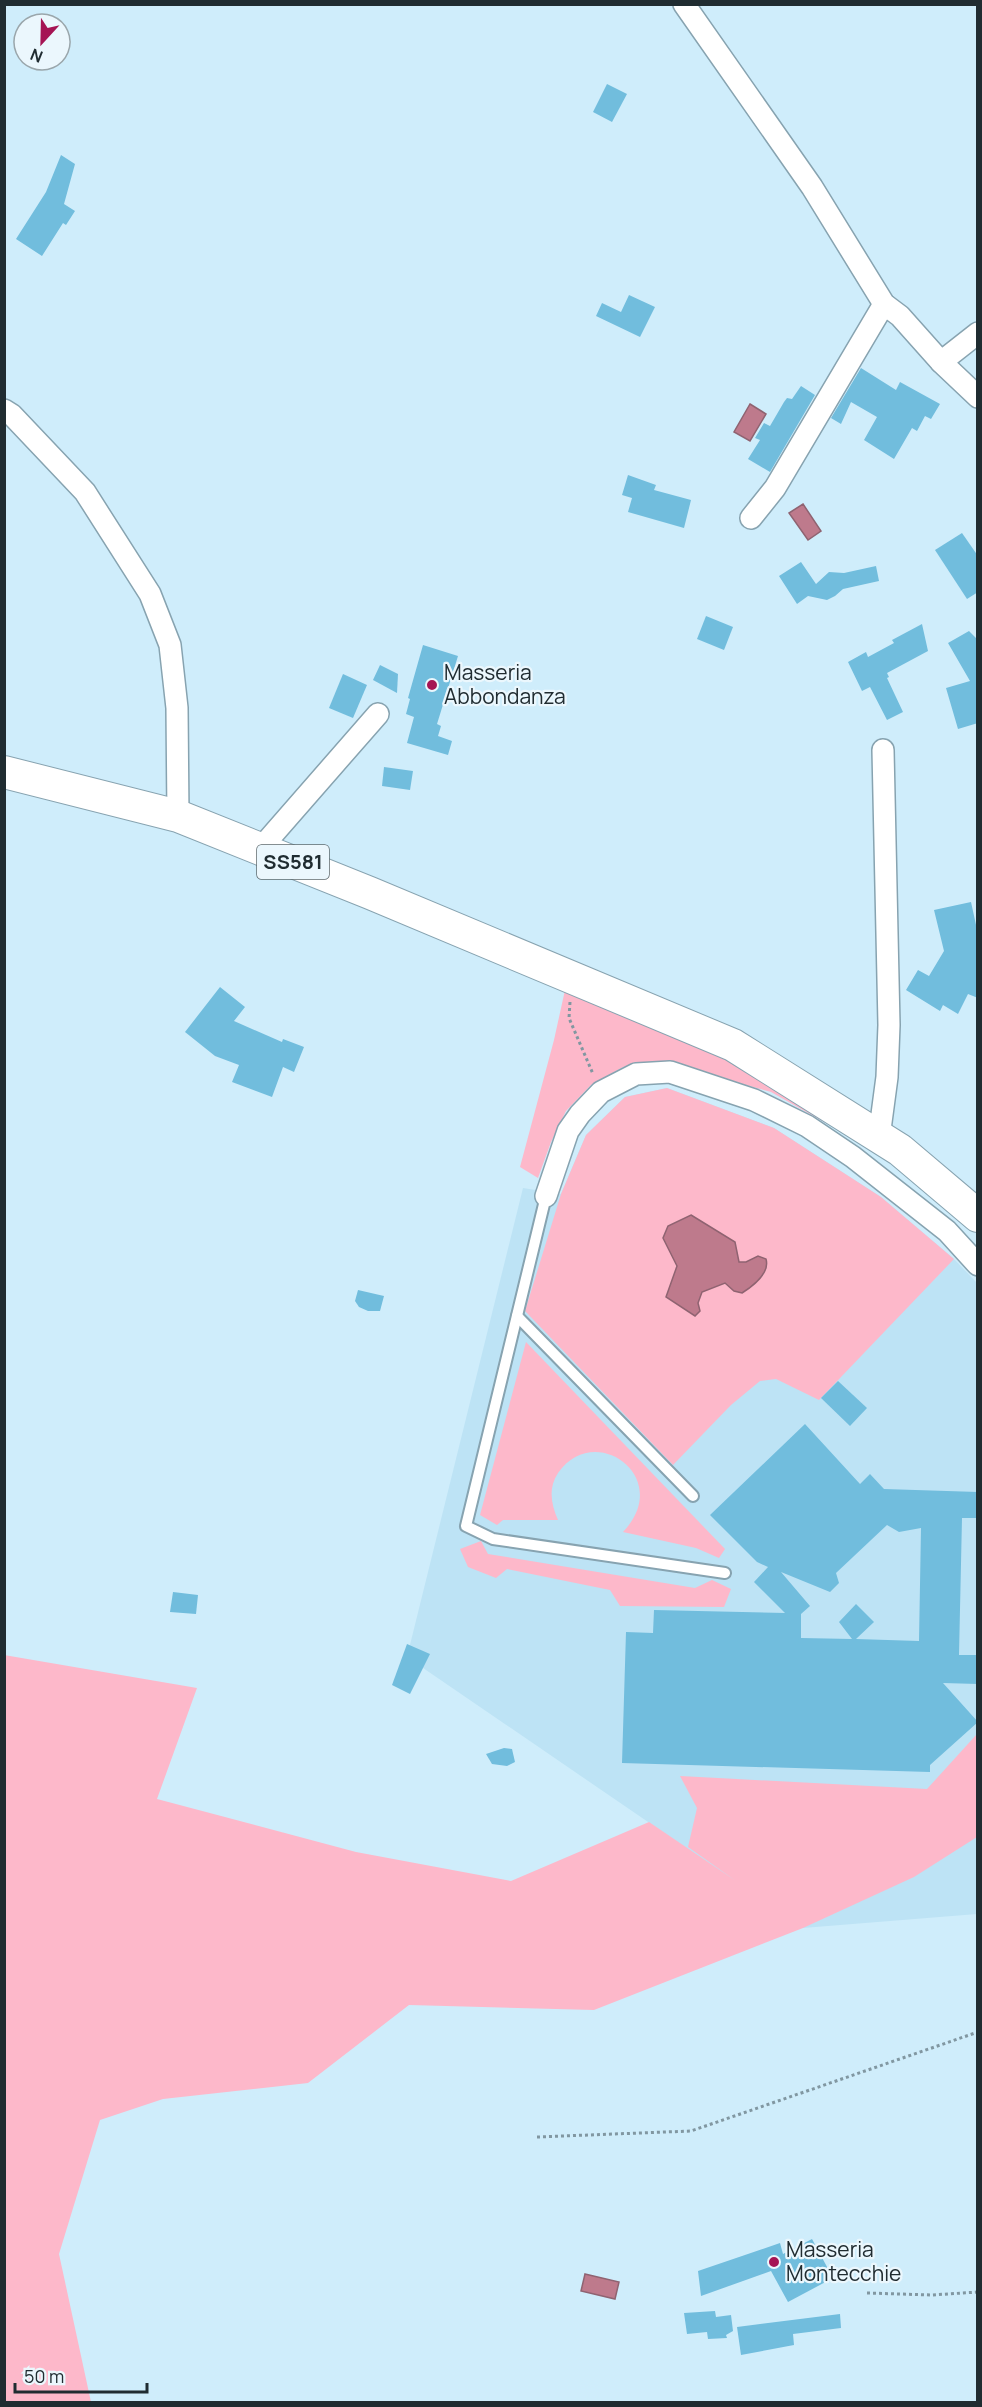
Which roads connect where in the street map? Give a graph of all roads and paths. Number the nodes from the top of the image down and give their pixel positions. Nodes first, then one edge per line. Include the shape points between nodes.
1 (684, 4) edge
2 (884, 304) junction
3 (978, 333) edge
4 (941, 362) junction
5 (978, 397) edge
6 (4, 410) edge
7 (751, 518) dead end
8 (378, 714) dead end
9 (883, 750) dead end
10 (4, 772) edge
11 (178, 816) junction
12 (261, 849) junction
13 (572, 977) junction
14 (601, 1092) junction
15 (879, 1137) junction
16 (546, 1196) joint
17 (978, 1216) edge
18 (978, 1264) edge
19 (517, 1316) junction
20 (693, 1496) dead end
21 (725, 1573) dead end
22 (978, 2032) edge
23 (537, 2137) dead end
24 (978, 2292) edge
25 (867, 2293) dead end

1 - 2 street via 812,187
2 - 4 street via 900,316
2 - 7 street via 775,489
3 - 4 street
4 - 5 street
6 - 11 street via 85,492 150,594 170,645 177,708
8 - 12 street
9 - 15 street via 889,1024
10 - 11 main road, SS581
11 - 12 main road, SS581
12 - 13 main road, SS581
13 - 14 path via 569,1018
13 - 15 main road via 733,1045
14 - 16 street via 568,1131
14 - 18 street via 636,1074 670,1072 754,1100 807,1126 853,1157 947,1231
15 - 17 main road
16 - 19 lane
19 - 20 lane
19 - 21 lane via 466,1526 493,1539
22 - 23 path via 691,2131
24 - 25 path

